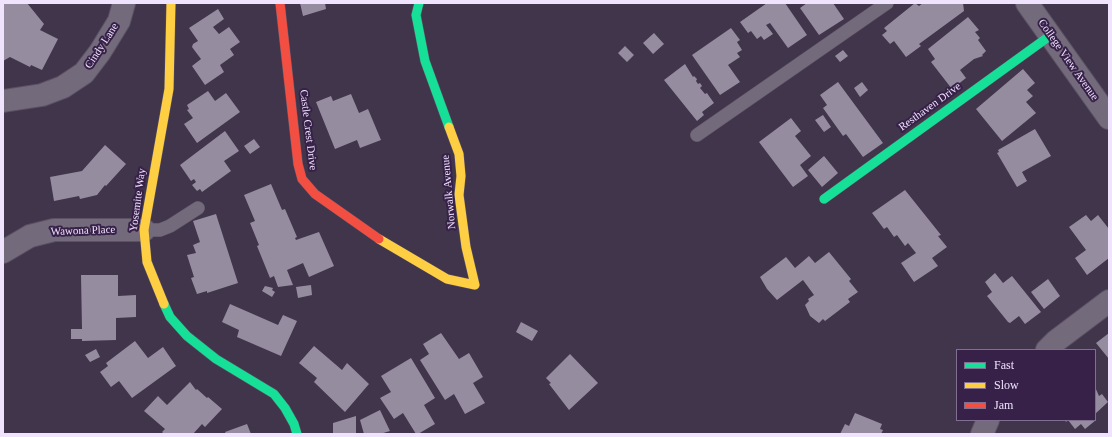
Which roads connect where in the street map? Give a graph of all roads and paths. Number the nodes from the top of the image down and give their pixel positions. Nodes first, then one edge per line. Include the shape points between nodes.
1 (124, 3) edge
2 (171, 3) edge
3 (280, 3) edge
4 (419, 3) edge
5 (887, 3) edge
6 (1028, 3) edge
7 (1051, 34) junction
8 (3, 101) edge
9 (1109, 118) edge
10 (697, 135) dead end
11 (824, 199) dead end
12 (198, 208) dead end
13 (144, 230) junction
14 (3, 252) edge
15 (447, 279) joint
16 (1109, 301) edge
17 (1048, 349) edge
18 (988, 421) edge
19 (297, 434) edge
20 (982, 434) edge

1 - 8 street, Cindy Lane via 118,21 84,73 63,87 42,95
2 - 13 street, Yosemite Way via 168,89
3 - 15 street, Castle Crest Drive via 298,164 302,179 315,194 383,242
4 - 15 street, Norwalk Avenue via 416,15 425,61 459,154 460,202 466,247 475,285
5 - 10 lane
6 - 7 street, College View Avenue
7 - 9 street, College View Avenue
7 - 11 street, Resthaven Drive
12 - 13 lane via 170,226 160,230
13 - 14 street, Wawona Place via 54,230 30,236
13 - 19 street, Yosemite Way via 147,262 170,318 187,336 216,359 274,394 285,408
16 - 17 street
18 - 20 street

